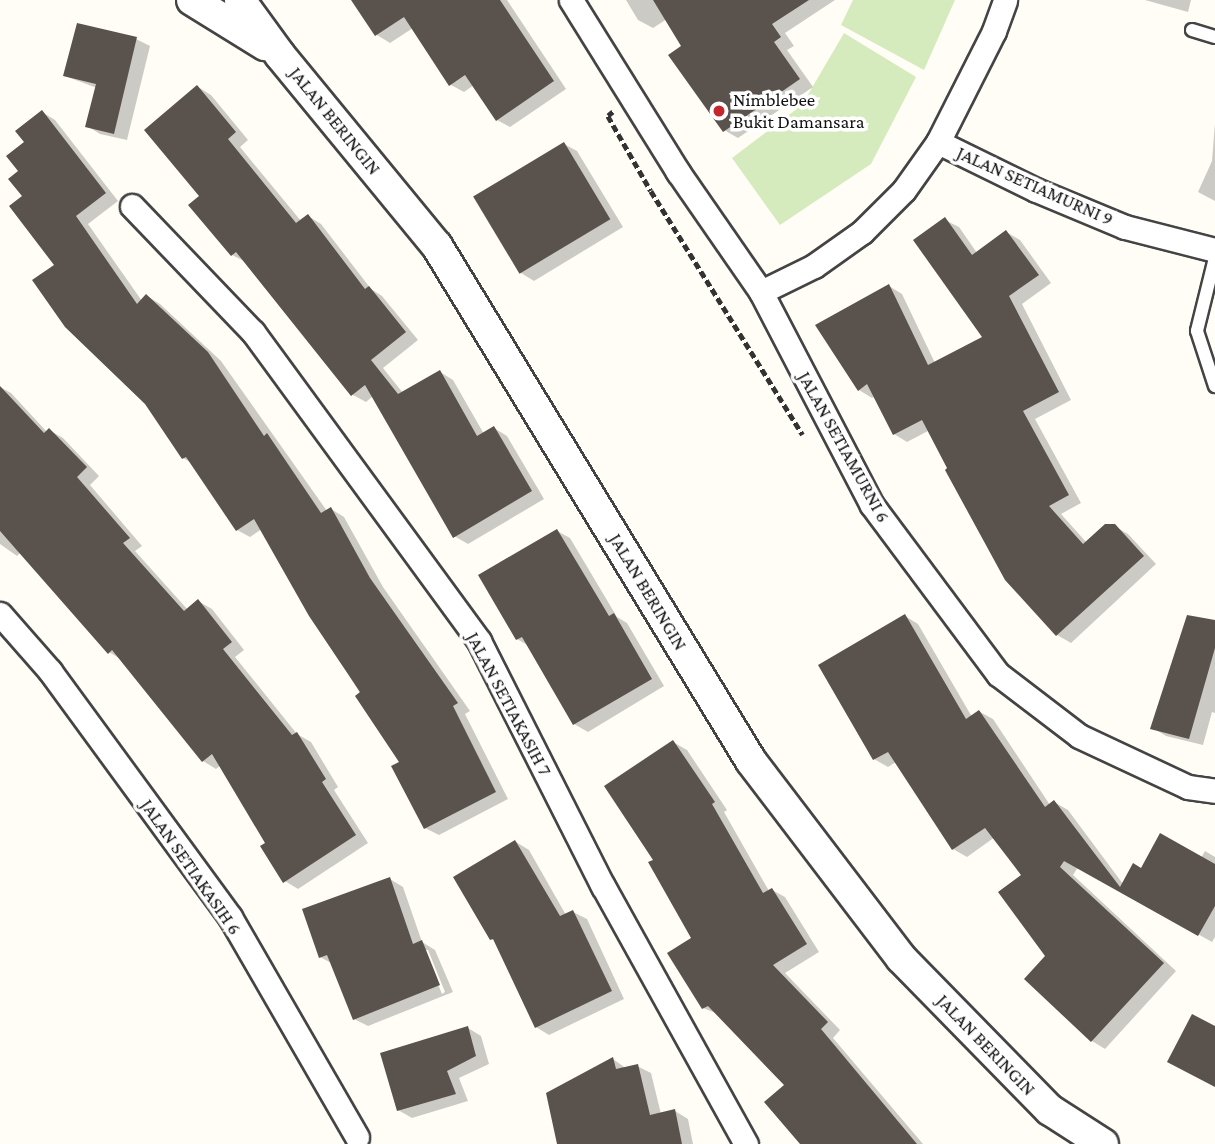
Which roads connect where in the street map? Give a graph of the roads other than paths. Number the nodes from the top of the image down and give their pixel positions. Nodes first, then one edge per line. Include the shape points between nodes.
1 (192, 0) edge
2 (240, 0) edge
3 (571, 0) edge
4 (1005, 0) edge
5 (1192, 30) dead end
6 (1215, 37) edge
7 (280, 55) junction
8 (938, 142) junction
9 (132, 206) dead end
10 (1215, 250) edge
11 (1215, 258) edge
12 (761, 292) junction
13 (1215, 386) edge
14 (0, 614) edge
15 (1215, 791) edge
16 (357, 1137) dead end
17 (746, 1144) edge
18 (1103, 1144) edge

1 - 7 street
2 - 7 street, JALAN BERINGIN
3 - 12 street, JALAN SETIAMURNI 6 via 678,172
4 - 8 street
5 - 6 lane
7 - 18 street, JALAN BERINGIN via 436,246 751,761 901,958 1050,1110
8 - 10 street, JALAN SETIAMURNI 9 via 1125,227
8 - 12 street via 904,190 862,232 814,266
9 - 17 street, JALAN SETIAKASIH 7 via 253,332 479,641 603,886
11 - 13 lane via 1197,331
12 - 15 street, JALAN SETIAMURNI 6 via 872,505 998,674 1079,736 1188,788
14 - 16 street, JALAN SETIAKASIH 6 via 50,671 230,917

